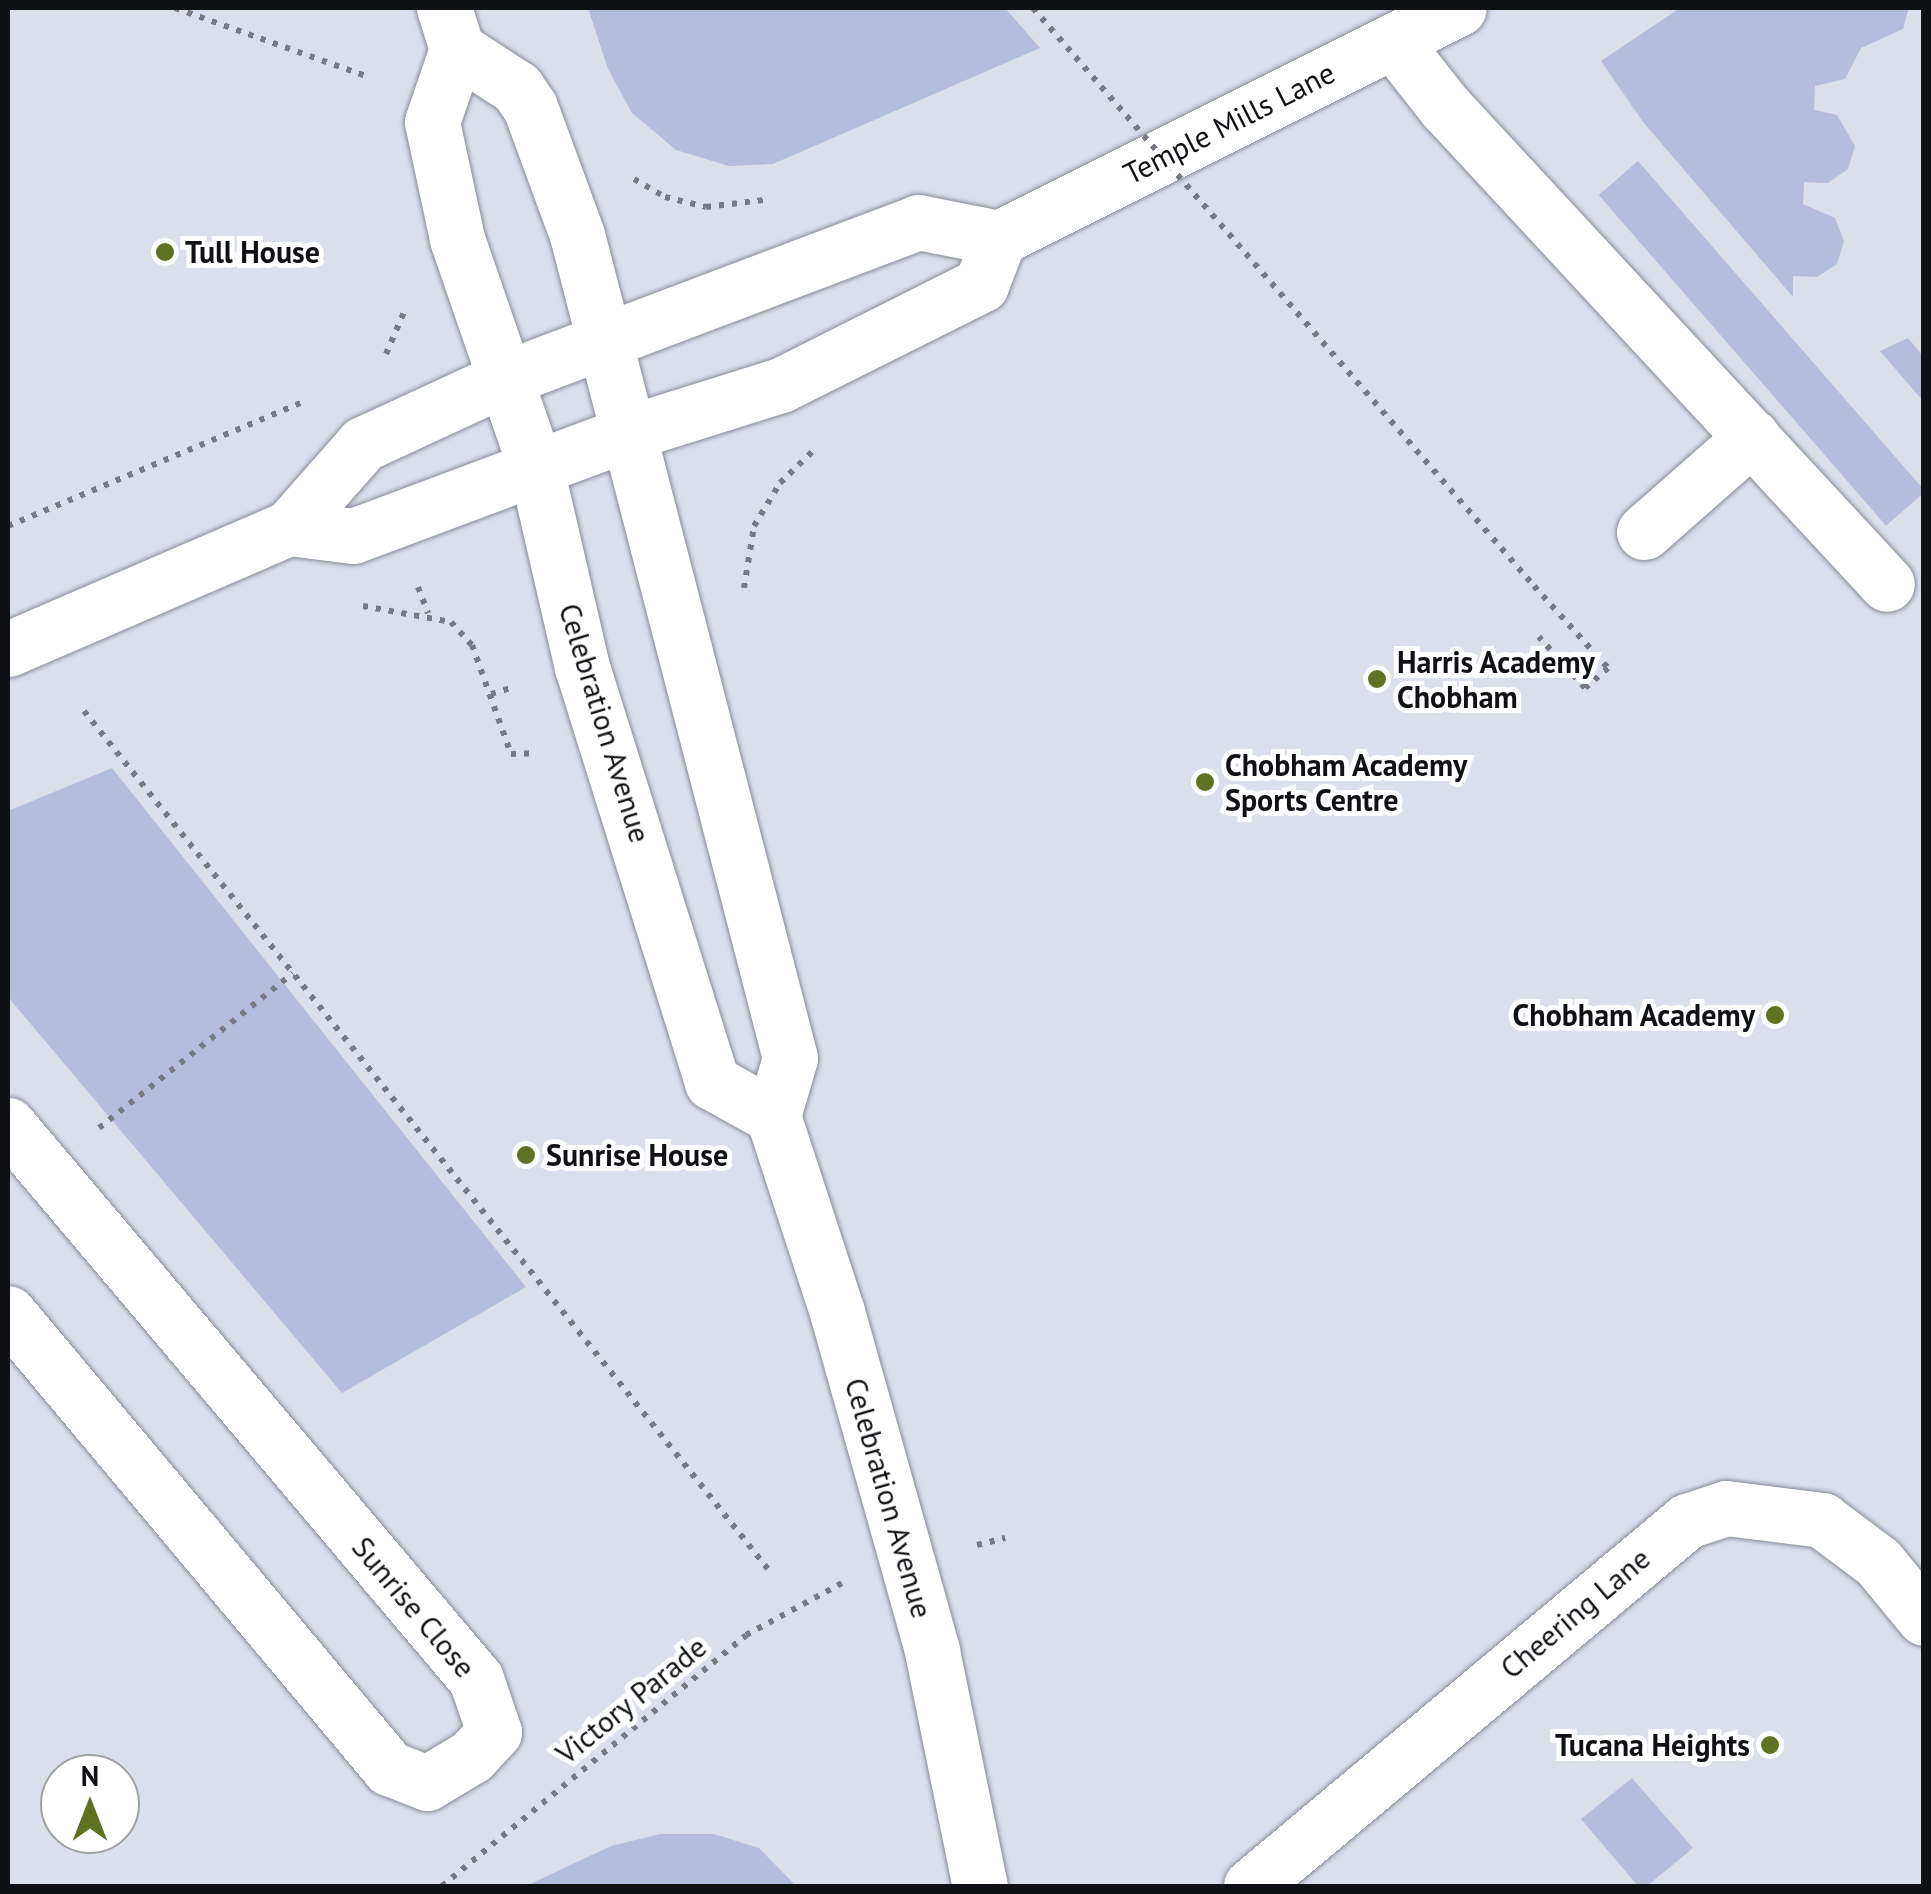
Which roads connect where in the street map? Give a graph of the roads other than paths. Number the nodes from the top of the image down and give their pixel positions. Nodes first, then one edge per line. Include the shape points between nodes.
1 (1459, 8) edge
2 (450, 28) edge
3 (1393, 41) junction
4 (999, 238) junction
5 (606, 339) junction
6 (506, 378) junction
7 (631, 432) junction
8 (1752, 438) junction
9 (536, 468) junction
10 (290, 528) junction
11 (1644, 532) dead end
12 (1888, 584) dead end
13 (8, 648) edge
14 (773, 1116) junction
15 (8, 1125) edge
16 (8, 1313) edge
17 (1924, 1618) edge
18 (980, 1886) edge
19 (1251, 1886) edge

1 - 3 street, Temple Mills Lane
2 - 5 street via 530,107 566,200
2 - 6 street via 432,122 457,239
3 - 4 street, Temple Mills Lane
3 - 8 street via 1445,107
4 - 5 street via 918,222
4 - 7 street via 981,285 966,293 781,385
5 - 6 street
5 - 7 street
6 - 9 street
6 - 10 street via 364,444
7 - 9 street
7 - 14 street via 790,1058
8 - 11 street
8 - 12 street
9 - 10 street via 352,536
9 - 14 street, Celebration Avenue via 582,667 712,1082
10 - 13 street
14 - 18 street, Celebration Avenue via 932,1651
15 - 16 street, Sunrise Close via 476,1679 494,1732 472,1756 427,1783 389,1768
17 - 19 street, Cheering Lane via 1878,1562 1822,1520 1726,1508 1687,1522

